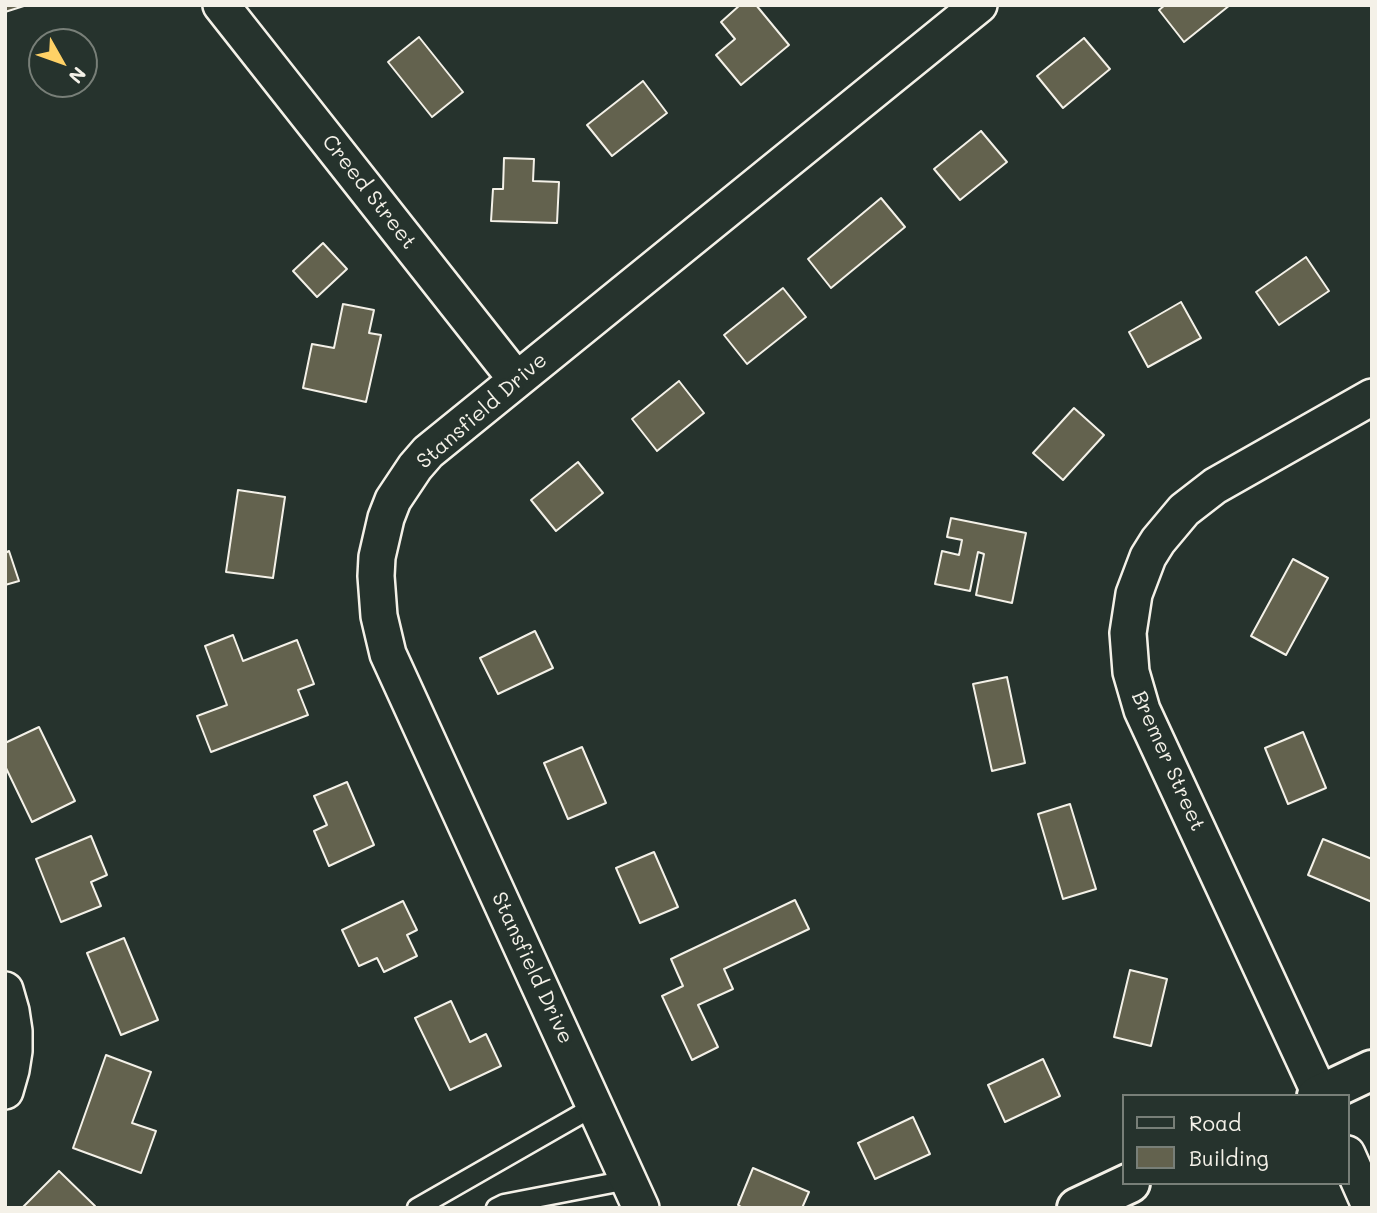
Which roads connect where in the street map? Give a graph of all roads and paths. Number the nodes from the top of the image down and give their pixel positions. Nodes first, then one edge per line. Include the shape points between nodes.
1 (221, 5) edge
2 (979, 5) edge
3 (516, 379) junction
4 (1372, 397) edge
5 (5, 990) edge
6 (1372, 1070) edge
7 (5, 1091) edge
8 (1320, 1094) edge
9 (1322, 1094) edge
10 (595, 1106) junction
11 (1349, 1158) edge
12 (1126, 1185) edge
13 (635, 1194) edge
14 (417, 1208) edge
15 (496, 1208) edge
16 (1077, 1208) edge
17 (1371, 1208) edge

1 - 3 street, Creed Street
2 - 3 street, Stansfield Drive
3 - 10 street, Stansfield Drive via 428,452 393,500 377,556 379,616 388,654
4 - 8 street, Bremer Street via 1215,486 1184,510 1149,557 1134,594 1128,633 1131,672 1142,710
5 - 7 street via 14,1031
6 - 9 street
10 - 13 street, Stansfield Drive
10 - 14 lane
11 - 17 street
12 - 16 street
13 - 15 lane

